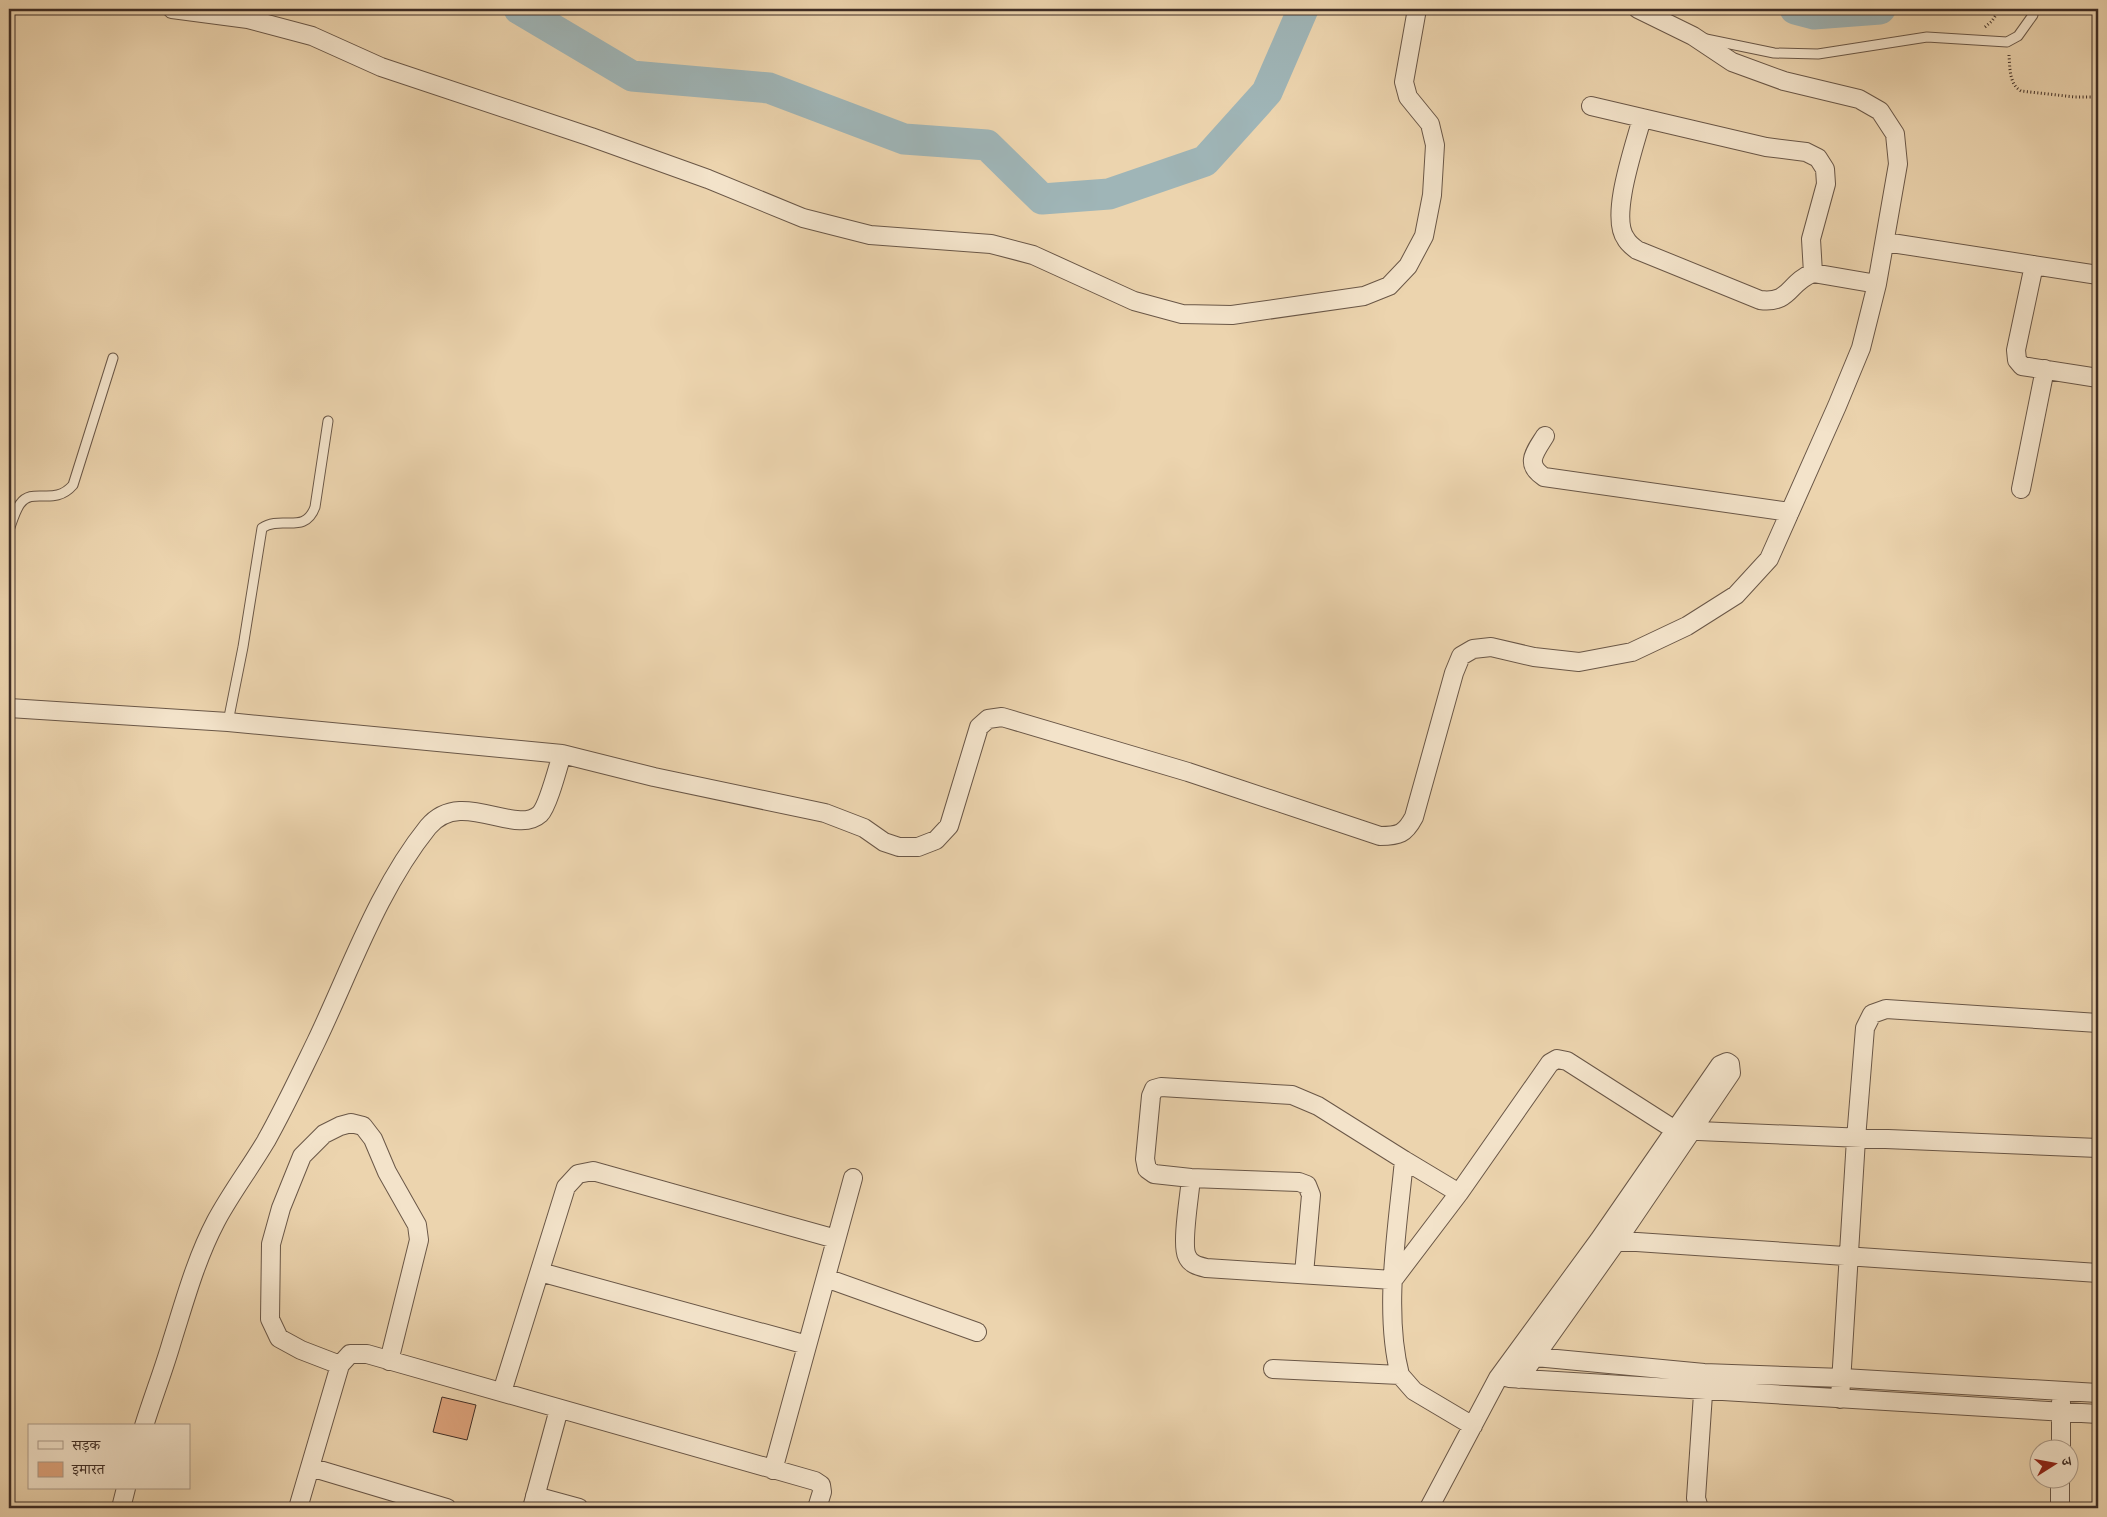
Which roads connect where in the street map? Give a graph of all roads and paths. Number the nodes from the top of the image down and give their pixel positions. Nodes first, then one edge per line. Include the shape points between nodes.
1 (172, 9) edge
2 (1417, 9) edge
3 (1638, 9) edge
4 (2000, 9) edge
5 (2033, 14) dead end
6 (1693, 36) junction
7 (1971, 38) junction
8 (2007, 42) junction
9 (2098, 96) edge
10 (1591, 106) dead end
11 (1642, 118) junction
12 (1885, 242) junction
13 (2034, 265) junction
14 (1813, 273) junction
15 (2098, 275) edge
16 (1877, 284) junction
17 (113, 358) dead end
18 (2045, 370) junction
19 (2098, 378) edge
20 (328, 422) dead end
21 (1545, 436) dead end
22 (2021, 489) dead end
23 (1790, 512) junction
24 (9, 530) edge
25 (9, 708) edge
26 (228, 722) junction
27 (562, 754) junction
28 (2098, 1022) edge
29 (1675, 1130) junction
30 (1693, 1131) junction
31 (1856, 1139) junction
32 (2098, 1148) edge
33 (1404, 1160) junction
34 (853, 1178) dead end
35 (1192, 1178) junction
36 (1459, 1193) junction
37 (836, 1239) junction
38 (1599, 1240) junction
39 (1618, 1241) junction
40 (1850, 1255) junction
41 (540, 1272) junction
42 (2098, 1273) edge
43 (1304, 1274) junction
44 (826, 1278) junction
45 (1393, 1280) junction
46 (977, 1332) dead end
47 (807, 1345) junction
48 (1515, 1355) junction
49 (1534, 1357) junction
50 (389, 1361) junction
51 (340, 1365) junction
52 (1273, 1369) dead end
53 (1400, 1375) junction
54 (1498, 1378) junction
55 (1842, 1378) junction
56 (1519, 1379) junction
57 (1704, 1382) junction
58 (2061, 1391) junction
59 (502, 1392) junction
60 (2098, 1393) edge
61 (1840, 1398) junction
62 (559, 1409) junction
63 (2061, 1412) junction
64 (2098, 1414) edge
65 (145, 1424) edge
66 (1473, 1426) junction
67 (2060, 1440) edge
68 (310, 1467) junction
69 (773, 1470) junction
70 (126, 1490) edge
71 (2060, 1490) edge
72 (533, 1502) edge
73 (122, 1508) edge
74 (298, 1508) edge
75 (447, 1508) edge
76 (579, 1508) edge
77 (817, 1508) edge
78 (1429, 1508) edge
79 (1699, 1508) edge
80 (2060, 1508) edge

1 - 2 street via 248,19 312,36 381,66 708,179 803,218 870,235 991,244 1033,255 1134,301 1182,314 1232,315 1364,296 1388,286 1408,266 1424,236 1432,195 1435,145 1430,124 1408,97 1404,82
3 - 6 street
4 - 7 path via 1992,21
5 - 8 lane via 2018,36
6 - 7 lane via 1774,53 1818,54 1927,37
6 - 12 street via 1732,62 1784,81 1860,99 1880,111 1895,134 1898,164
7 - 8 lane
8 - 9 path via 2015,88 2074,97
10 - 11 street
11 - 14 street via 1766,147 1806,152 1818,158 1825,169 1826,184 1811,239
11 - 14 street via 1619,219 1624,238 1637,250 1772,302 1781,299 1803,277
12 - 13 street
12 - 16 street
13 - 15 street
13 - 18 street via 2016,350 2017,360 2022,366
14 - 16 street
16 - 23 street via 1861,348
17 - 24 lane via 73,485 66,493 55,496 25,498
18 - 19 street
18 - 22 street
20 - 26 lane via 312,515 296,523 269,523 262,528
21 - 23 street via 1534,453 1532,463 1535,472 1544,477
23 - 27 street via 1769,559 1736,595 1687,626 1632,652 1579,662 1491,648 1473,649 1461,656 1414,817 1407,830 1395,836 1380,836 1188,772 1002,718 988,719 979,727 949,826 936,840 918,847 899,847 864,828 825,813
25 - 26 street
26 - 27 street
27 - 65 street via 541,813 532,819 520,820 464,811 449,812 428,827 398,870 267,1139 213,1229 191,1278
28 - 31 street via 1886,1010 1872,1014 1865,1028
29 - 30 street
29 - 30 street via 1720,1064 1727,1062 1732,1067 1731,1073
29 - 36 street via 1567,1061 1557,1059 1550,1063
29 - 38 street
30 - 31 street
30 - 39 street
31 - 32 street
31 - 40 street
33 - 35 street via 1318,1106 1292,1095 1154,1089 1145,1160 1147,1169 1154,1174
33 - 36 street
33 - 45 street
34 - 37 street
35 - 43 street via 1185,1244 1186,1256 1193,1264 1206,1268
35 - 43 street via 1299,1182 1306,1185 1311,1195
36 - 45 street
37 - 41 street via 593,1171 578,1174 566,1187
37 - 44 street
38 - 39 street
38 - 48 street
39 - 40 street
39 - 49 street
40 - 42 street
40 - 55 street
41 - 47 street
41 - 59 street
43 - 45 street
44 - 46 street
44 - 47 street
45 - 53 street via 1394,1352
47 - 69 street
48 - 49 street
48 - 54 street
49 - 56 street
49 - 57 street
50 - 51 street via 367,1354 350,1354
50 - 51 street via 419,1240 417,1226 373,1139 363,1126 351,1123 324,1134 302,1156 281,1208 271,1244 270,1318 279,1338
50 - 59 street
51 - 68 street
52 - 53 street
53 - 66 street via 1414,1391
54 - 56 street
54 - 66 street
55 - 57 street
55 - 58 street
55 - 61 street
56 - 57 street
57 - 61 street
57 - 79 street via 1696,1498
58 - 60 street
58 - 63 street
59 - 62 street
61 - 63 street
62 - 69 street
62 - 72 street
63 - 64 street
63 - 67 street
66 - 78 street
68 - 74 street
68 - 75 street
69 - 77 street via 821,1485
70 - 73 street
71 - 80 street
72 - 76 street

